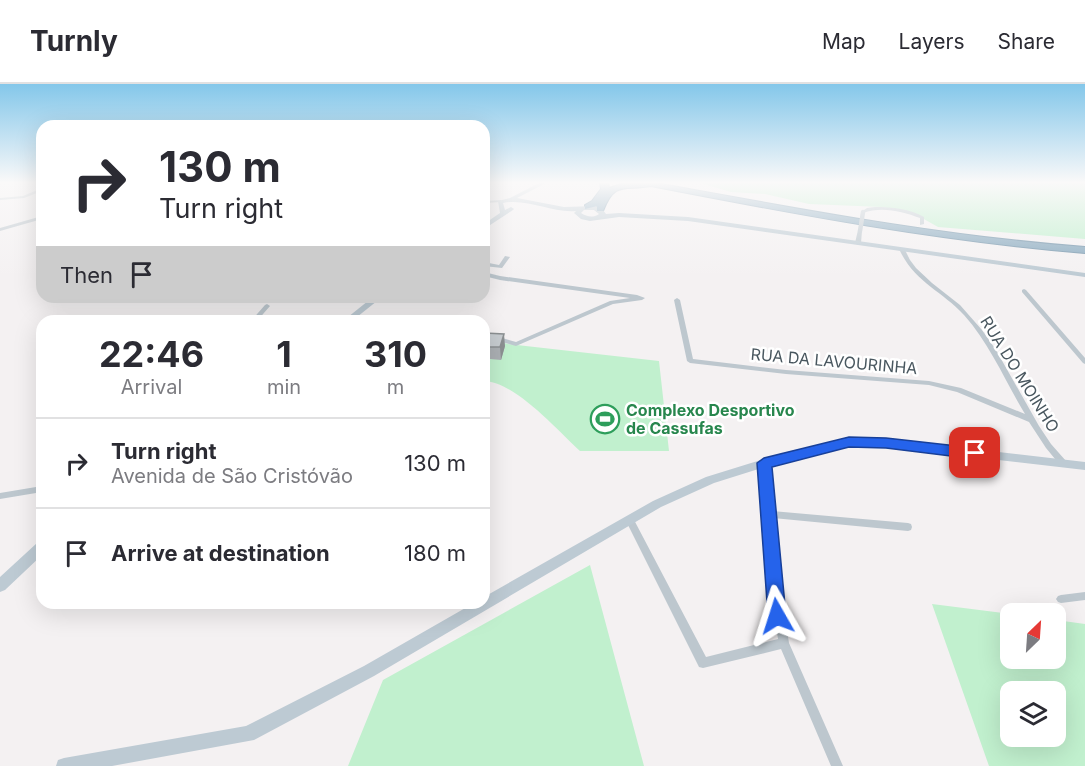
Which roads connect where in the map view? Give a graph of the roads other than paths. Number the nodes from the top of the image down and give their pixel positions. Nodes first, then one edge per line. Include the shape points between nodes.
1 (583, 214) edge
2 (598, 214) edge
3 (608, 214) edge
4 (824, 214) edge
5 (836, 214) edge
6 (863, 214) edge
7 (914, 214) edge
8 (36, 219) edge
9 (922, 224) dead end
10 (0, 233) edge
11 (858, 243) junction
12 (1085, 245) edge
13 (902, 249) junction
14 (1085, 250) edge
15 (507, 257) dead end
16 (490, 265) edge
17 (1085, 275) edge
18 (490, 276) edge
19 (1024, 291) dead end
20 (677, 300) dead end
21 (370, 303) edge
22 (267, 306) dead end
23 (259, 315) edge
24 (355, 315) edge
25 (490, 337) edge
26 (1085, 362) edge
27 (1031, 420) junction
28 (764, 463) junction
29 (1063, 464) junction
30 (1085, 466) edge
31 (36, 490) edge
32 (0, 496) edge
33 (770, 514) junction
34 (630, 521) junction
35 (908, 527) dead end
36 (36, 553) edge
37 (0, 586) edge
38 (1085, 596) edge
39 (1061, 599) dead end
40 (490, 601) edge
41 (477, 609) edge
42 (783, 643) junction
43 (64, 766) edge
44 (837, 766) edge

1 - 2 main road via 585,218
3 - 11 main road via 688,219
4 - 14 highway via 917,231
5 - 12 highway via 1016,240
6 - 11 street, bridge
7 - 9 street, bridge via 922,217
8 - 10 street
11 - 13 main road
13 - 17 main road
13 - 27 street, RUA DO MOINHO via 906,261 918,274 964,312 978,329
15 - 16 street via 500,267
18 - 25 street via 642,298 612,302 516,344
19 - 26 street
20 - 27 street, RUA DA LAVOURINHA via 690,361 930,383 959,390
21 - 24 main road
22 - 23 street
27 - 29 street, RUA DO MOINHO
28 - 29 main road via 849,442
28 - 33 street
28 - 34 main road via 710,480
29 - 30 main road
31 - 32 street
33 - 35 street
33 - 42 street via 772,567
34 - 40 main road
34 - 42 street via 703,663
36 - 37 main road
38 - 39 street
41 - 43 main road via 248,734
42 - 44 street

